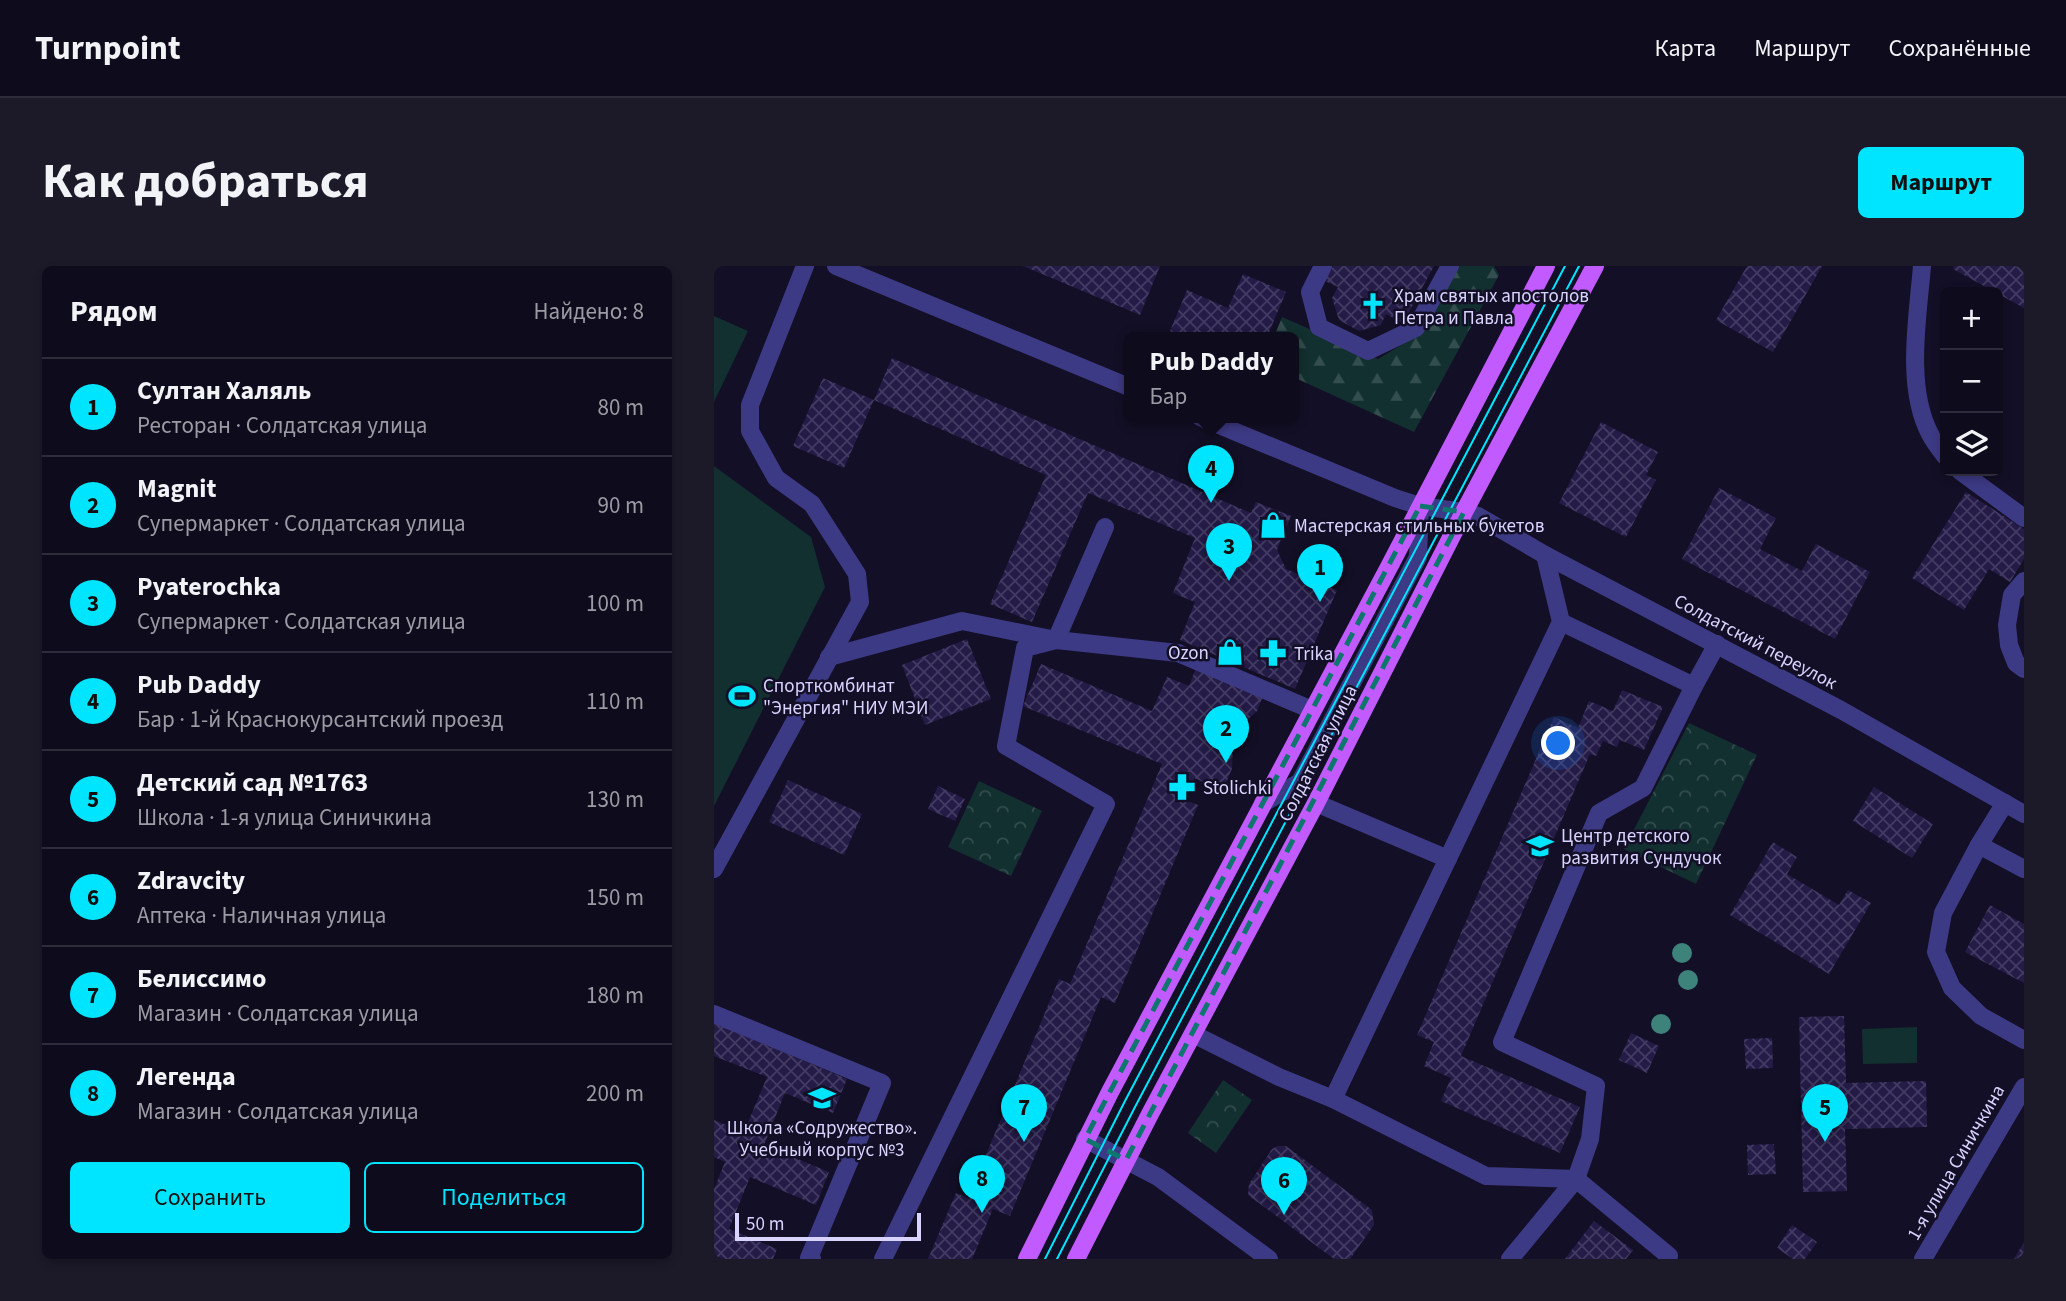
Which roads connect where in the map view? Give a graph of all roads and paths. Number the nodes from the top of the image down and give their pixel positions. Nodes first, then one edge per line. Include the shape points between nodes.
1 (805, 266) edge
2 (836, 266) edge
3 (1323, 266) edge
4 (1450, 266) edge
5 (1546, 266) edge
6 (1595, 266) edge
7 (1922, 266) edge
8 (1124, 385) edge
9 (1214, 423) edge
10 (1940, 449) edge
11 (1967, 476) edge
12 (1420, 506) junction
13 (1464, 512) junction
14 (2024, 518) edge
15 (1105, 527) dead end
16 (1545, 555) junction
17 (2024, 581) edge
18 (1561, 622) junction
19 (1056, 640) junction
20 (1717, 643) junction
21 (830, 657) junction
22 (2024, 669) edge
23 (1694, 686) junction
24 (1312, 710) junction
25 (1263, 803) junction
26 (1315, 803) junction
27 (2005, 803) junction
28 (2024, 814) edge
29 (1979, 845) junction
30 (1448, 859) junction
31 (714, 869) edge
32 (2024, 869) edge
33 (714, 1014) edge
34 (1193, 1034) junction
35 (2024, 1040) edge
36 (2024, 1087) edge
37 (1333, 1099) junction
38 (2018, 1108) edge
39 (1085, 1139) junction
40 (1126, 1160) junction
41 (1576, 1179) junction
42 (812, 1259) edge
43 (883, 1259) edge
44 (1027, 1259) edge
45 (1076, 1259) edge
46 (1269, 1259) edge
47 (1510, 1259) edge
48 (1667, 1259) edge
49 (1923, 1259) edge

1 - 21 street via 750,405 750,431 776,478 812,503 857,574 860,602
2 - 8 street
3 - 4 street via 1310,292 1319,327 1368,351 1416,328
5 - 12 main road, Солдатская улица
6 - 13 main road, Солдатская улица
7 - 10 street via 1918,394 1930,434
9 - 12 street, Солдатский переулок
11 - 14 street
12 - 13 street, Солдатский переулок
12 - 24 main road, Солдатская улица
12 - 25 street via 1418,556 1300,782
13 - 16 street, Солдатский переулок via 1479,516
13 - 26 main road, Солдатская улица
15 - 19 street
16 - 18 street
16 - 20 street, Солдатский переулок
17 - 22 street via 2012,594 2007,625 2009,645 2016,663
18 - 23 street
18 - 30 street
19 - 21 street via 962,621
19 - 24 street via 1178,653
19 - 43 street via 1025,648 1006,746 1106,804
20 - 23 street
20 - 27 street, Солдатский переулок
21 - 31 street
23 - 41 street via 1643,788 1599,813 1502,1042 1596,1086 1590,1139
24 - 25 main road, Солдатская улица
25 - 39 main road, Солдатская улица
26 - 30 street
26 - 34 main road, Солдатская улица
27 - 28 street, Солдатский переулок
27 - 29 street
29 - 32 street
29 - 35 street via 1943,913 1937,952 1952,989 1981,1016
30 - 37 street
33 - 42 street via 882,1083
34 - 37 street
34 - 40 main road, Солдатская улица
36 - 38 street, 1-я улица Синичкина
37 - 41 street via 1486,1176
38 - 49 street, 1-я улица Синичкина
39 - 40 street
39 - 44 main road, Солдатская улица
40 - 45 main road, Солдатская улица
40 - 46 street via 1158,1177
41 - 47 street
41 - 48 street via 1669,1256

